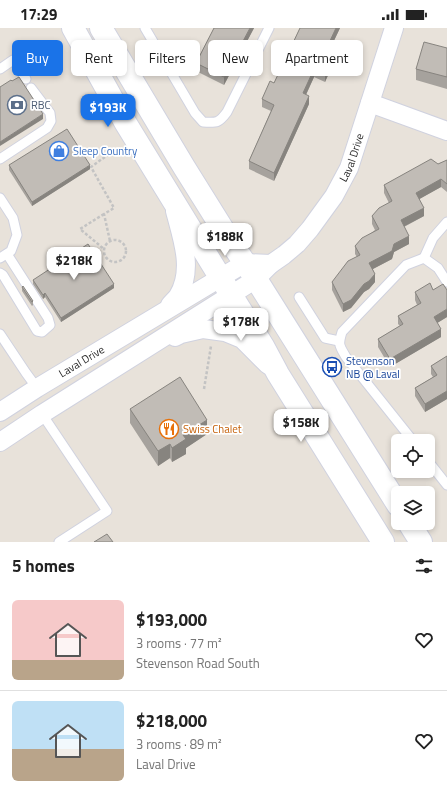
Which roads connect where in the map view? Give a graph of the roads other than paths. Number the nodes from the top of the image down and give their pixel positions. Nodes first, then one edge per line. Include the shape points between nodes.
1 (73, 28) edge
2 (101, 28) edge
3 (145, 28) edge
4 (269, 28) edge
5 (394, 28) edge
6 (0, 68) edge
7 (26, 79) dead end
8 (32, 88) dead end
9 (370, 102) junction
10 (447, 131) edge
11 (0, 159) edge
12 (0, 198) edge
13 (171, 198) junction
14 (447, 222) edge
15 (4, 256) edge
16 (424, 258) junction
17 (250, 271) junction
18 (0, 273) edge
19 (447, 282) edge
20 (226, 286) junction
21 (299, 297) dead end
22 (163, 312) junction
23 (0, 334) edge
24 (339, 341) junction
25 (131, 358) junction
26 (278, 374) junction
27 (37, 388) junction
28 (0, 412) edge
29 (42, 414) junction
30 (407, 434) edge
31 (0, 442) edge
32 (435, 470) edge
33 (447, 485) edge
34 (391, 494) edge
35 (413, 530) edge
36 (59, 542) edge
37 (384, 542) edge
38 (421, 542) edge

1 - 13 main road
2 - 17 main road via 188,174
3 - 4 lane via 195,113 203,122 213,123 221,120 227,112
5 - 9 street, Laval Drive
6 - 7 lane via 13,60
8 - 11 lane via 50,113 48,128
9 - 10 street
9 - 17 street, Laval Drive via 349,168 321,216 284,255 271,264
12 - 15 lane via 13,218 17,234 11,251
13 - 20 main road
13 - 22 street, Laval Drive via 185,250 186,267 185,280 178,296
14 - 16 lane via 433,238
15 - 18 lane via 48,318 50,325 42,332 37,331
16 - 19 lane via 438,268
16 - 24 lane via 406,265 342,332
17 - 20 street, Laval Drive
17 - 34 main road
20 - 22 street, Laval Drive
20 - 25 street, Laval Drive
20 - 26 main road via 264,346
21 - 24 lane via 325,338
22 - 27 street, Laval Drive
23 - 27 lane
24 - 30 lane via 346,357
25 - 26 street, Laval Drive via 181,334 209,329 242,339
25 - 29 street, Laval Drive
26 - 37 main road
27 - 28 street, Laval Drive
29 - 31 street, Laval Drive
29 - 36 lane via 107,511
32 - 33 lane
35 - 38 main road

